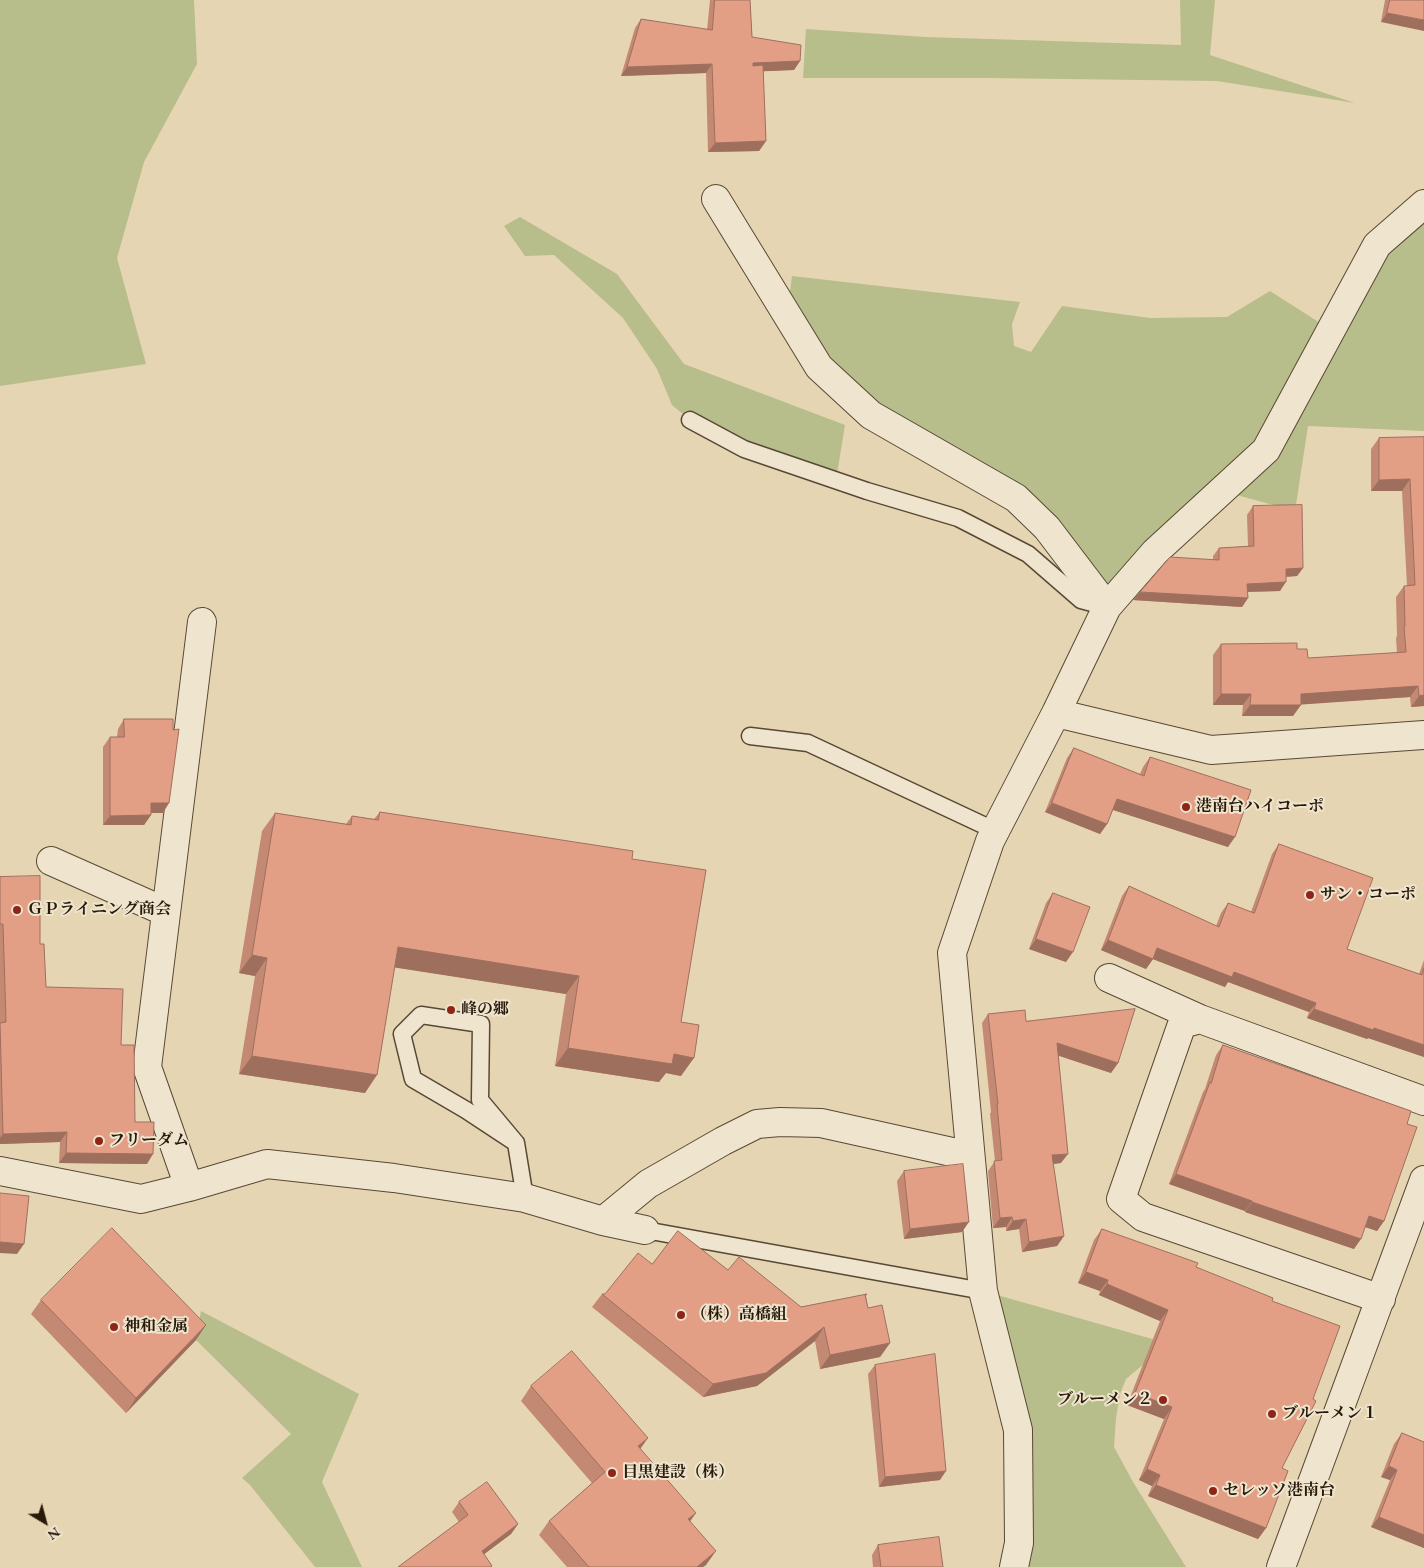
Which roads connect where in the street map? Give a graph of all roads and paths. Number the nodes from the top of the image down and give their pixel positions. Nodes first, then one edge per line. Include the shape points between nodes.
1 (716, 199) dead end
2 (1424, 204) edge
3 (690, 420) dead end
4 (1106, 607) junction
5 (202, 622) dead end
6 (1056, 713) junction
7 (1424, 735) edge
8 (750, 736) dead end
9 (996, 831) junction
10 (51, 861) dead end
11 (166, 912) junction
12 (1110, 978) dead end
13 (1200, 1020) junction
14 (1424, 1101) edge
15 (516, 1143) junction
16 (970, 1156) junction
17 (0, 1171) edge
18 (1424, 1180) edge
19 (189, 1187) junction
20 (525, 1198) junction
21 (603, 1221) junction
22 (645, 1230) joint
23 (983, 1291) junction
24 (1381, 1299) junction
25 (1014, 1567) edge
26 (1281, 1567) edge

1 - 4 street via 819,367 871,415 1016,498 1047,528
2 - 4 street via 1377,245 1266,450 1155,552
3 - 4 lane via 744,449 958,518 1028,554 1081,600
4 - 6 street
5 - 11 street
6 - 7 street via 1212,750
6 - 9 street
8 - 9 lane via 808,743
9 - 16 street via 952,953
10 - 11 street
11 - 19 street via 147,1066
12 - 13 street
13 - 14 street
13 - 24 street via 1182,1024 1121,1199 1143,1217
15 - 15 lane via 413,1079 402,1034 421,1015 481,1024 480,1100
15 - 20 lane
16 - 21 street via 821,1123 757,1124 648,1184
16 - 23 street
17 - 19 street via 141,1199
18 - 24 street
19 - 20 street via 267,1164 394,1178
20 - 21 street
21 - 22 street
22 - 23 lane
23 - 25 street via 1018,1430 1019,1543
24 - 26 street

